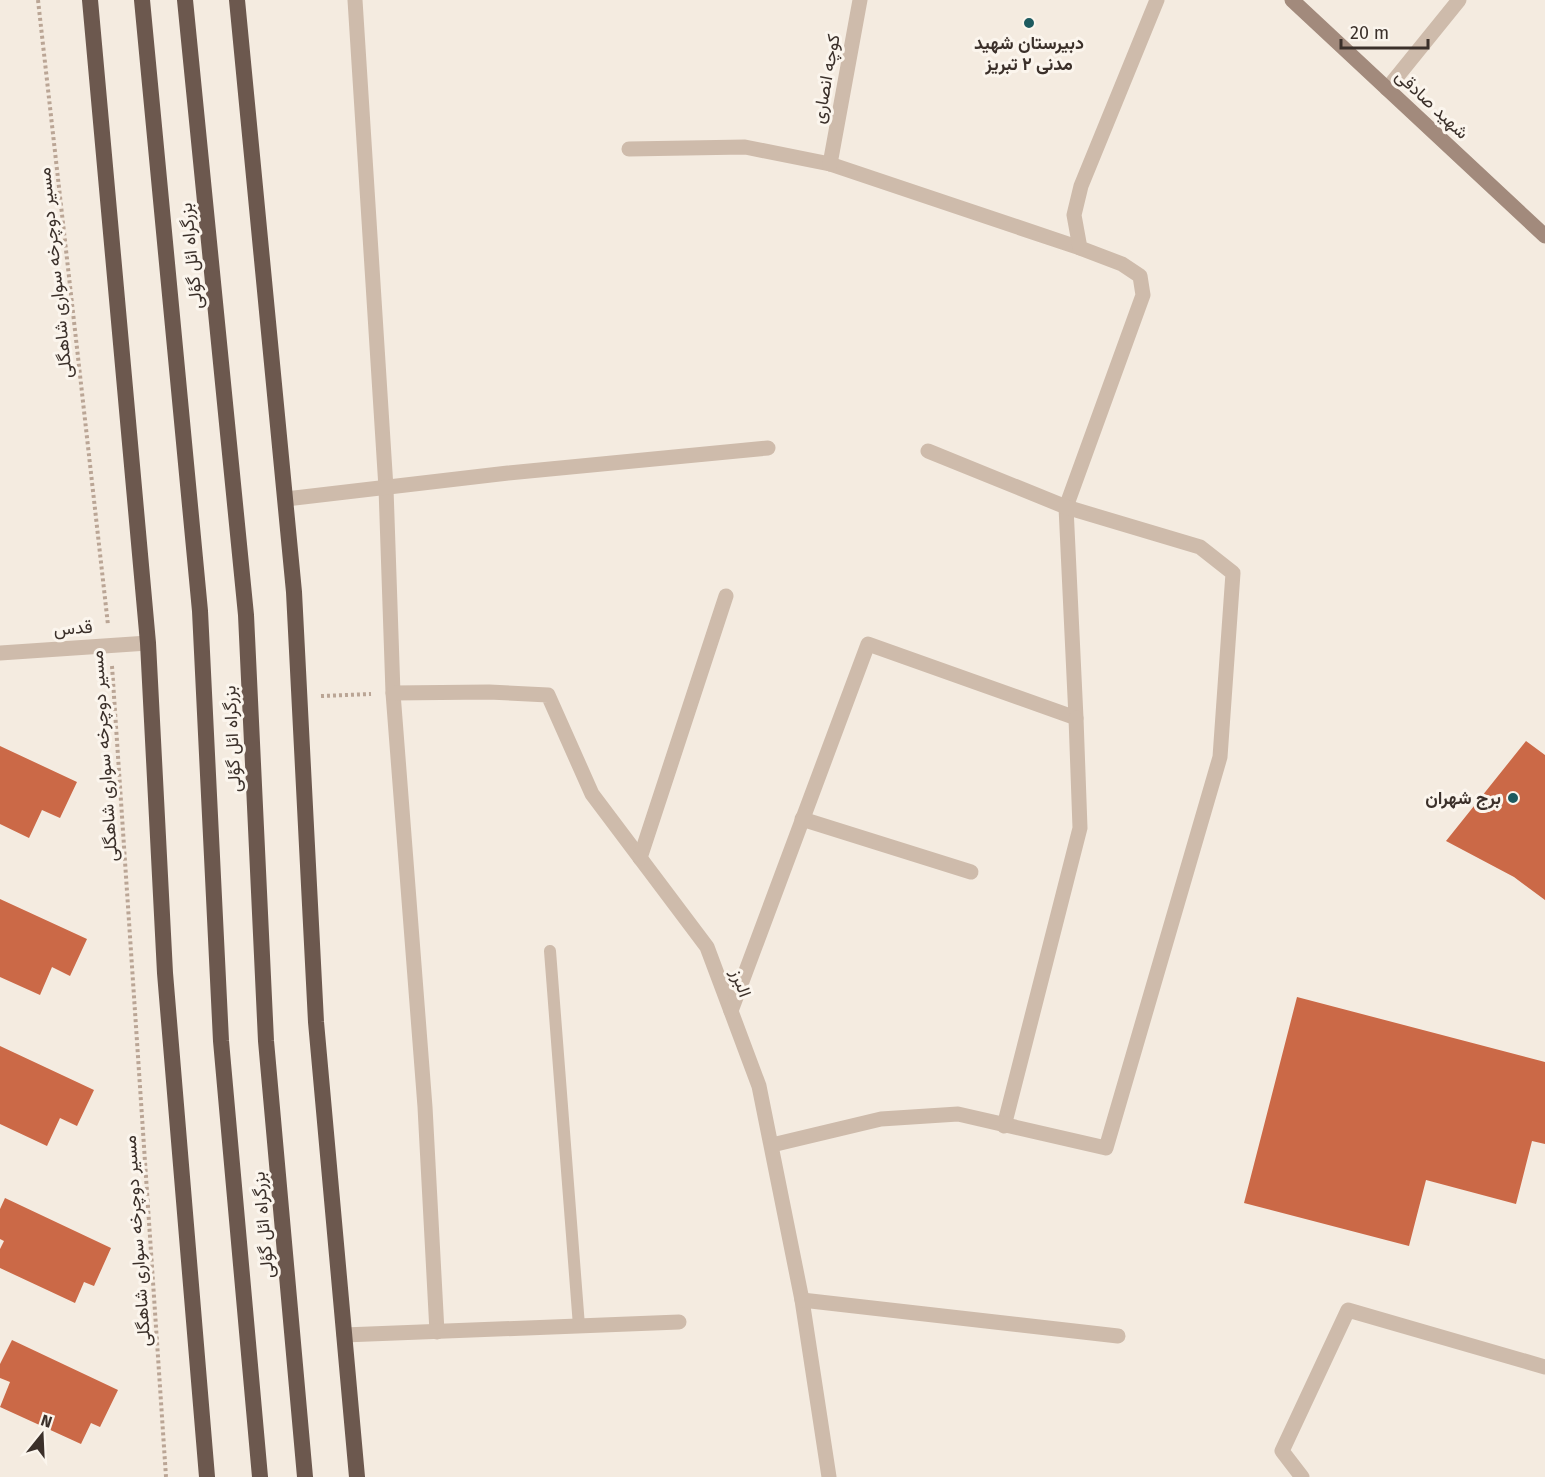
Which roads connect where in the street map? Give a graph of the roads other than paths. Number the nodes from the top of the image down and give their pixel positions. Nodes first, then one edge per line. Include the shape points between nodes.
1 (90, 0) edge
2 (142, 0) edge
3 (185, 0) edge
4 (237, 0) edge
5 (355, 0) edge
6 (860, 0) edge
7 (1157, 0) edge
8 (1292, 0) edge
9 (1459, 0) edge
10 (1387, 89) junction
11 (629, 149) dead end
12 (830, 164) junction
13 (1545, 236) edge
14 (1080, 248) junction
15 (768, 448) dead end
16 (928, 451) dead end
17 (386, 488) junction
18 (286, 499) junction
19 (1066, 507) junction
20 (726, 596) dead end
21 (148, 643) junction
22 (0, 653) edge
23 (393, 693) junction
24 (1076, 718) junction
25 (802, 819) junction
26 (640, 858) junction
27 (971, 872) dead end
28 (550, 951) dead end
29 (731, 1011) junction
30 (1004, 1126) junction
31 (772, 1145) junction
32 (802, 1300) junction
33 (679, 1322) dead end
34 (579, 1326) junction
35 (437, 1332) junction
36 (344, 1335) junction
37 (1118, 1336) dead end
38 (1545, 1367) edge
39 (207, 1477) edge
40 (260, 1477) edge
41 (306, 1477) edge
42 (357, 1477) edge
43 (830, 1477) edge
44 (1302, 1477) edge

1 - 21 highway
2 - 40 highway, بزرگراه ائل گؤلی via 200,611 221,1041
3 - 41 highway, بزرگراه ائل گؤلی via 246,615 266,1041
4 - 18 highway
5 - 17 street
6 - 12 street, کوچه انصاری
7 - 14 street via 1081,186 1074,215
8 - 10 main road, شهید صادقی
9 - 10 street
10 - 13 main road, شهید صادقی
11 - 12 street via 745,147
12 - 14 street
14 - 19 street via 1122,264 1140,276 1143,295
15 - 17 street
16 - 19 street
17 - 18 street
17 - 23 street
18 - 36 highway via 316,1022
19 - 24 street
19 - 30 street via 1200,547 1233,573 1220,757 1109,1143 1101,1148
20 - 26 street
21 - 22 street, قدس
21 - 39 highway via 165,973
23 - 26 street, البرز via 548,695 592,794
23 - 35 street via 425,1107
24 - 25 street via 868,644
24 - 30 street via 1080,828
25 - 27 street
25 - 29 street
26 - 29 street, البرز via 707,947
28 - 34 lane
29 - 31 street, البرز via 759,1086
30 - 31 street via 958,1114 881,1119
31 - 32 street, البرز
32 - 37 street
32 - 43 street, البرز
33 - 34 street
34 - 35 street
35 - 36 street
36 - 42 highway
38 - 44 street via 1348,1310 1282,1451

